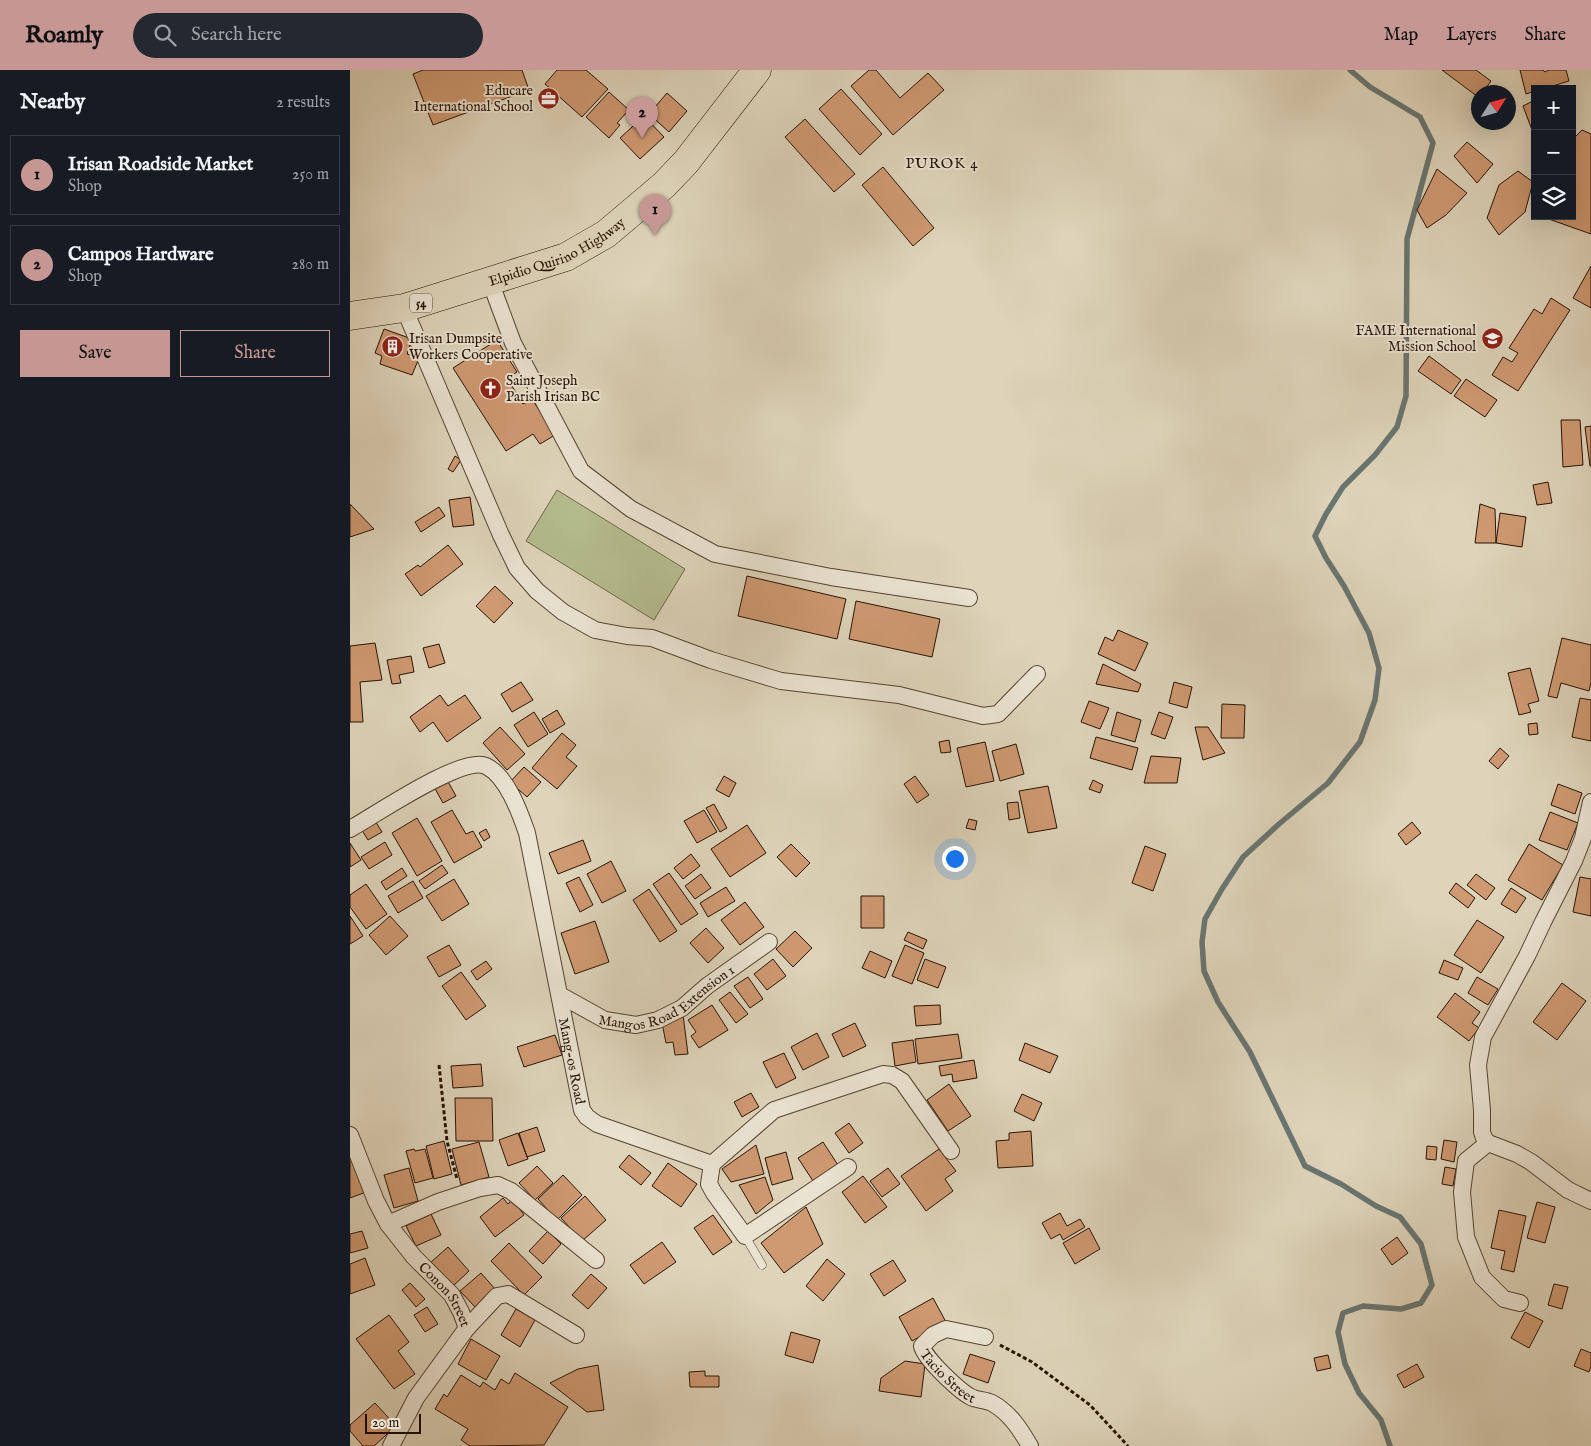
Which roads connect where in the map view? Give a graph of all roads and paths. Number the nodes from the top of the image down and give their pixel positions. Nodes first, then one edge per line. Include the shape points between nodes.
1 (757, 70) edge
2 (490, 281) junction
3 (404, 308) junction
4 (350, 316) edge
5 (970, 598) dead end
6 (1037, 674) dead end
7 (1591, 802) edge
8 (350, 829) edge
9 (769, 942) dead end
10 (560, 995) junction
11 (439, 1064) dead end
12 (350, 1135) edge
13 (1488, 1143) junction
14 (951, 1150) dead end
15 (712, 1164) junction
16 (848, 1167) dead end
17 (461, 1194) junction
18 (1591, 1200) edge
19 (388, 1224) junction
20 (745, 1236) junction
21 (596, 1260) dead end
22 (762, 1265) dead end
23 (1520, 1304) dead end
24 (467, 1328) junction
25 (576, 1335) dead end
26 (985, 1337) joint
27 (391, 1446) edge
28 (1030, 1446) edge
29 (1128, 1446) edge

1 - 2 highway, Elpidio Quirino Highway / 54 via 686,162 606,234 566,256
2 - 3 highway, Elpidio Quirino Highway / 54
2 - 5 street via 513,342 580,470 631,509 715,554 831,577
3 - 4 highway, Elpidio Quirino Highway / 54
3 - 6 street via 517,568 537,591 563,612 595,630 652,638 782,682 899,695 983,716 998,714
7 - 13 street via 1574,861 1483,1037 1478,1065 1482,1132
8 - 10 street, Mang-os Road via 432,780 468,766 485,765 496,773 515,801 527,833
9 - 10 street, Mangos Road Extension 1 via 682,1008 658,1020 636,1025 605,1020
10 - 15 street, Mang-os Road via 582,1110 587,1117 597,1124
11 - 17 path via 447,1141
12 - 19 street, Conon Street
13 - 18 street via 1517,1154 1568,1190
13 - 23 street via 1466,1161 1462,1192 1466,1237 1482,1277 1504,1299
14 - 15 street via 902,1081 883,1074 774,1110
15 - 20 street via 709,1184
16 - 20 street
17 - 19 street
17 - 21 street via 498,1185 511,1191
19 - 24 street, Conon Street via 414,1257 452,1295
20 - 22 lane
24 - 25 street via 497,1296 508,1294
24 - 27 street, Conon Street via 416,1398
26 - 28 street, Tacio Street via 946,1329 933,1335 922,1346 923,1352 971,1398 991,1402 1014,1421
26 - 29 path via 1032,1362 1090,1405

